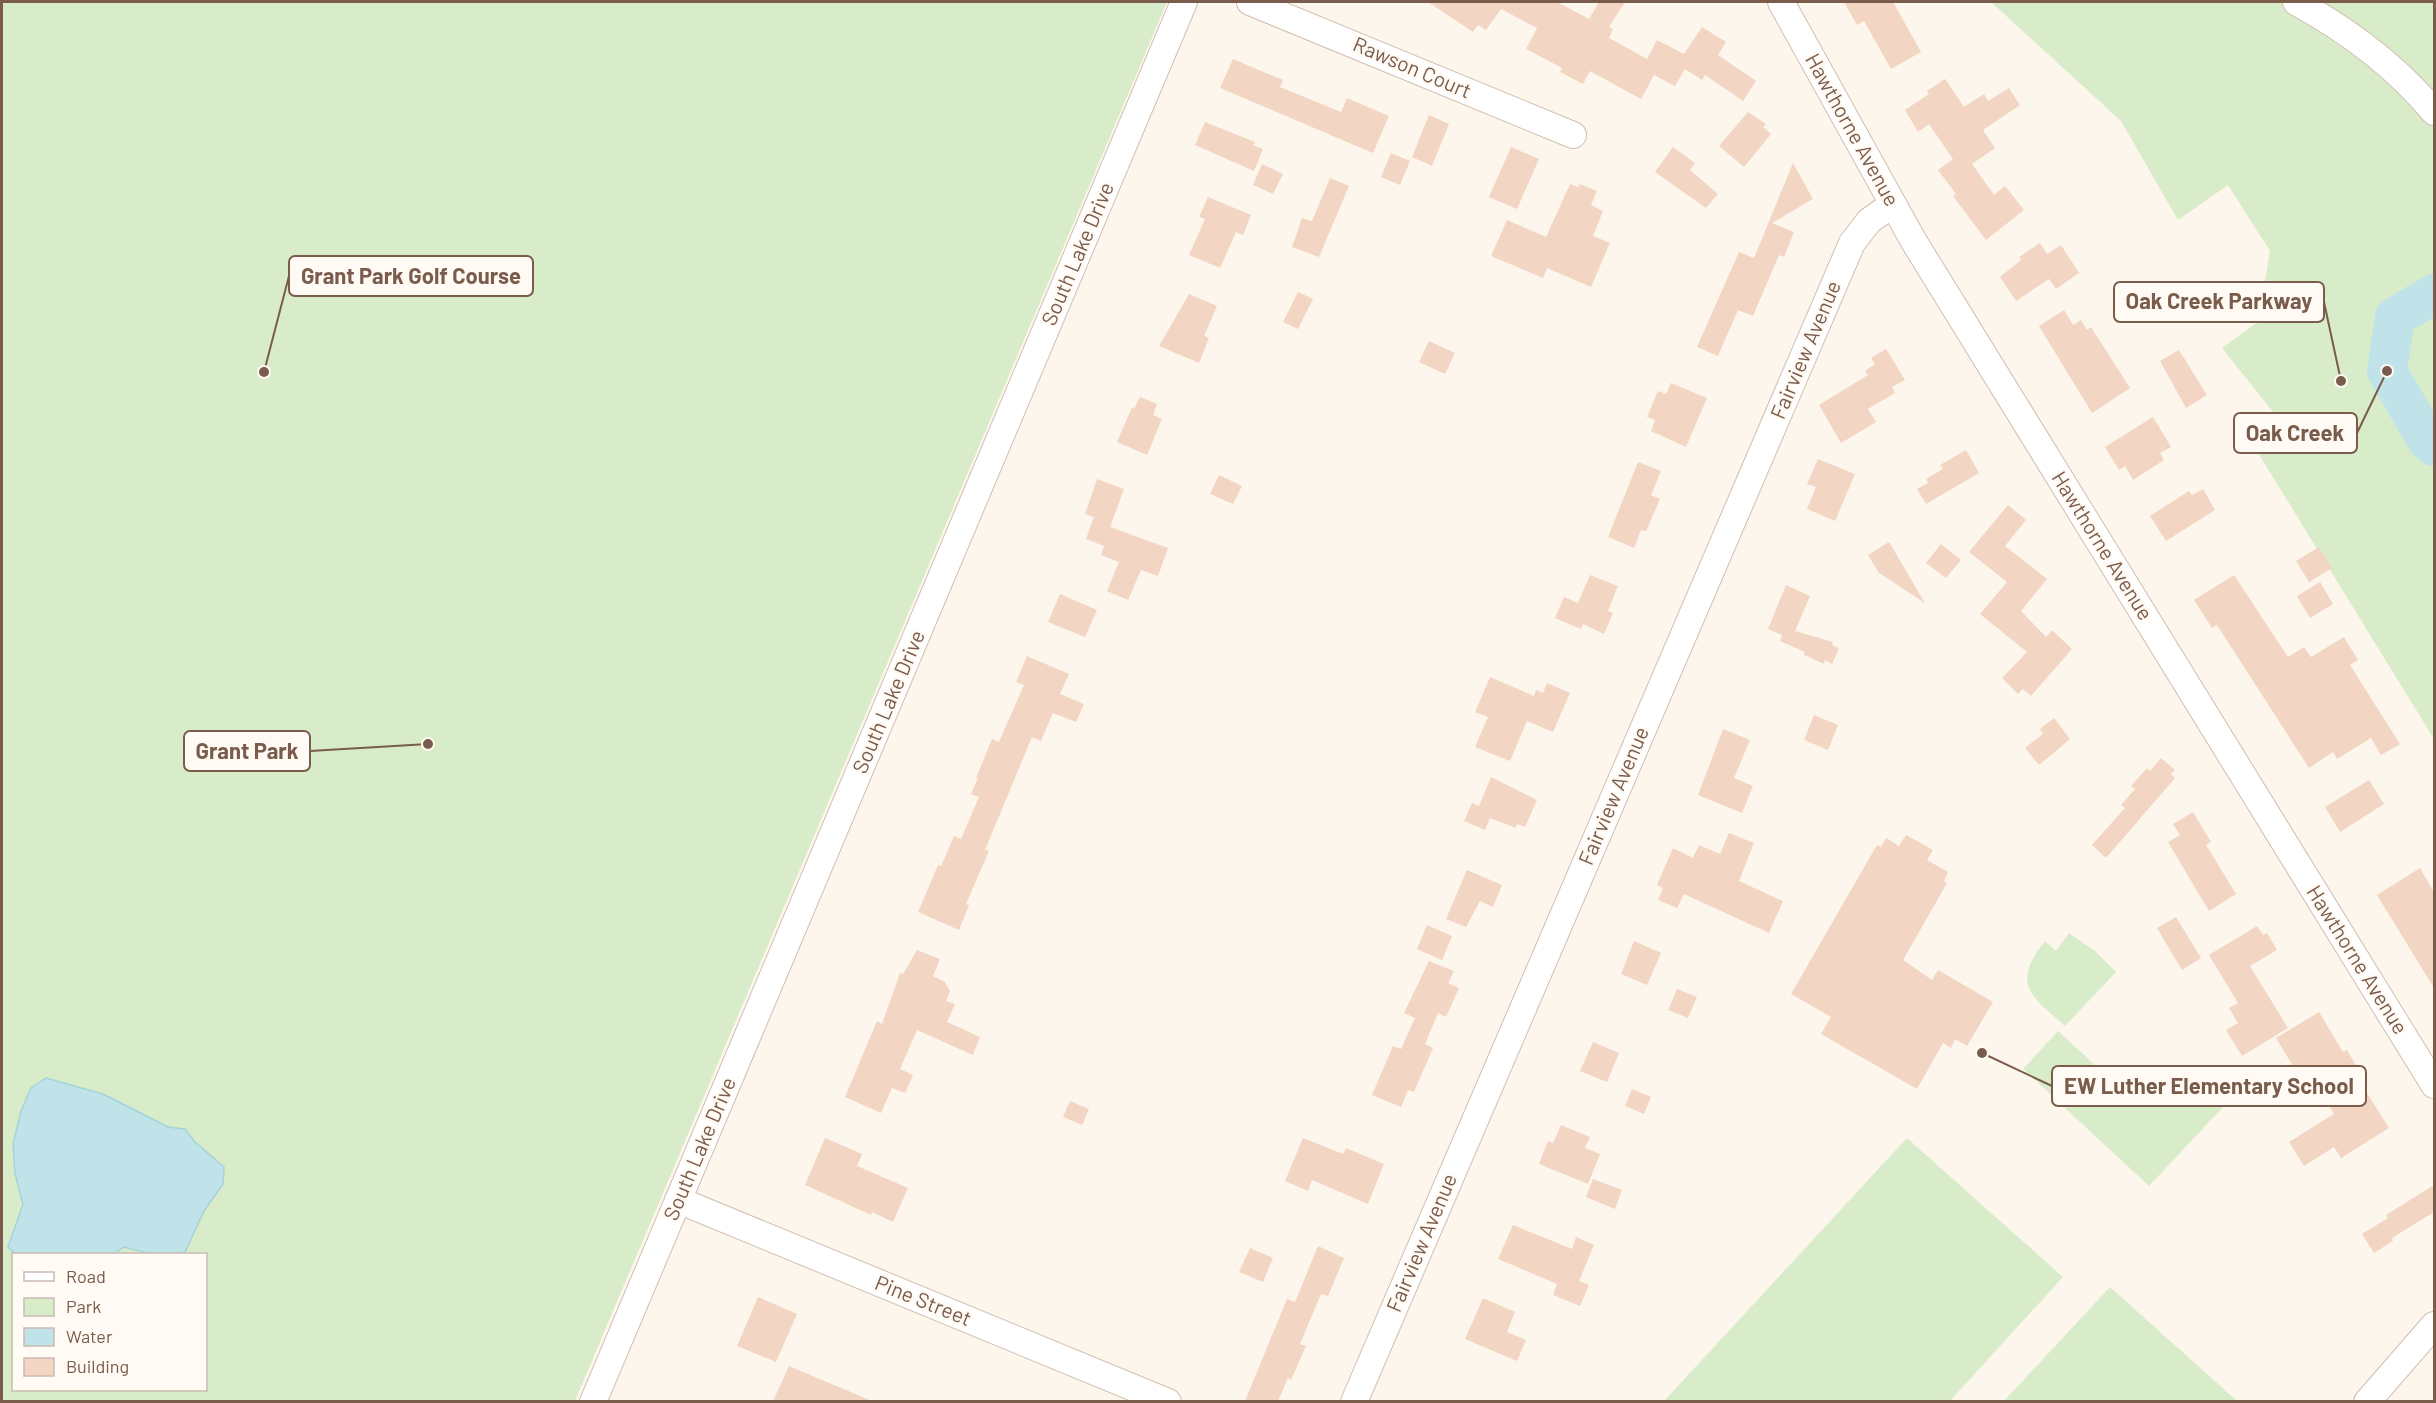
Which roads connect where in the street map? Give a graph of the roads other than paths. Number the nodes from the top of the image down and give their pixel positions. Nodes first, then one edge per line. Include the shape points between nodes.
1 (1184, 2) edge
2 (1250, 2) edge
3 (1781, 2) edge
4 (2296, 2) edge
5 (2434, 112) edge
6 (1573, 135) dead end
7 (1893, 204) junction
8 (2434, 1084) edge
9 (678, 1200) junction
10 (2434, 1325) edge
11 (593, 1401) edge
12 (1168, 1401) edge
13 (1354, 1401) edge
14 (2367, 1401) edge

1 - 9 street, South Lake Drive
2 - 6 street, Rawson Court
3 - 7 street, Hawthorne Avenue
4 - 5 street via 2354,37 2391,67
7 - 8 street, Hawthorne Avenue
7 - 13 street, Fairview Avenue via 1869,221 1852,243
9 - 11 street, South Lake Drive
9 - 12 street, Pine Street
10 - 14 street

